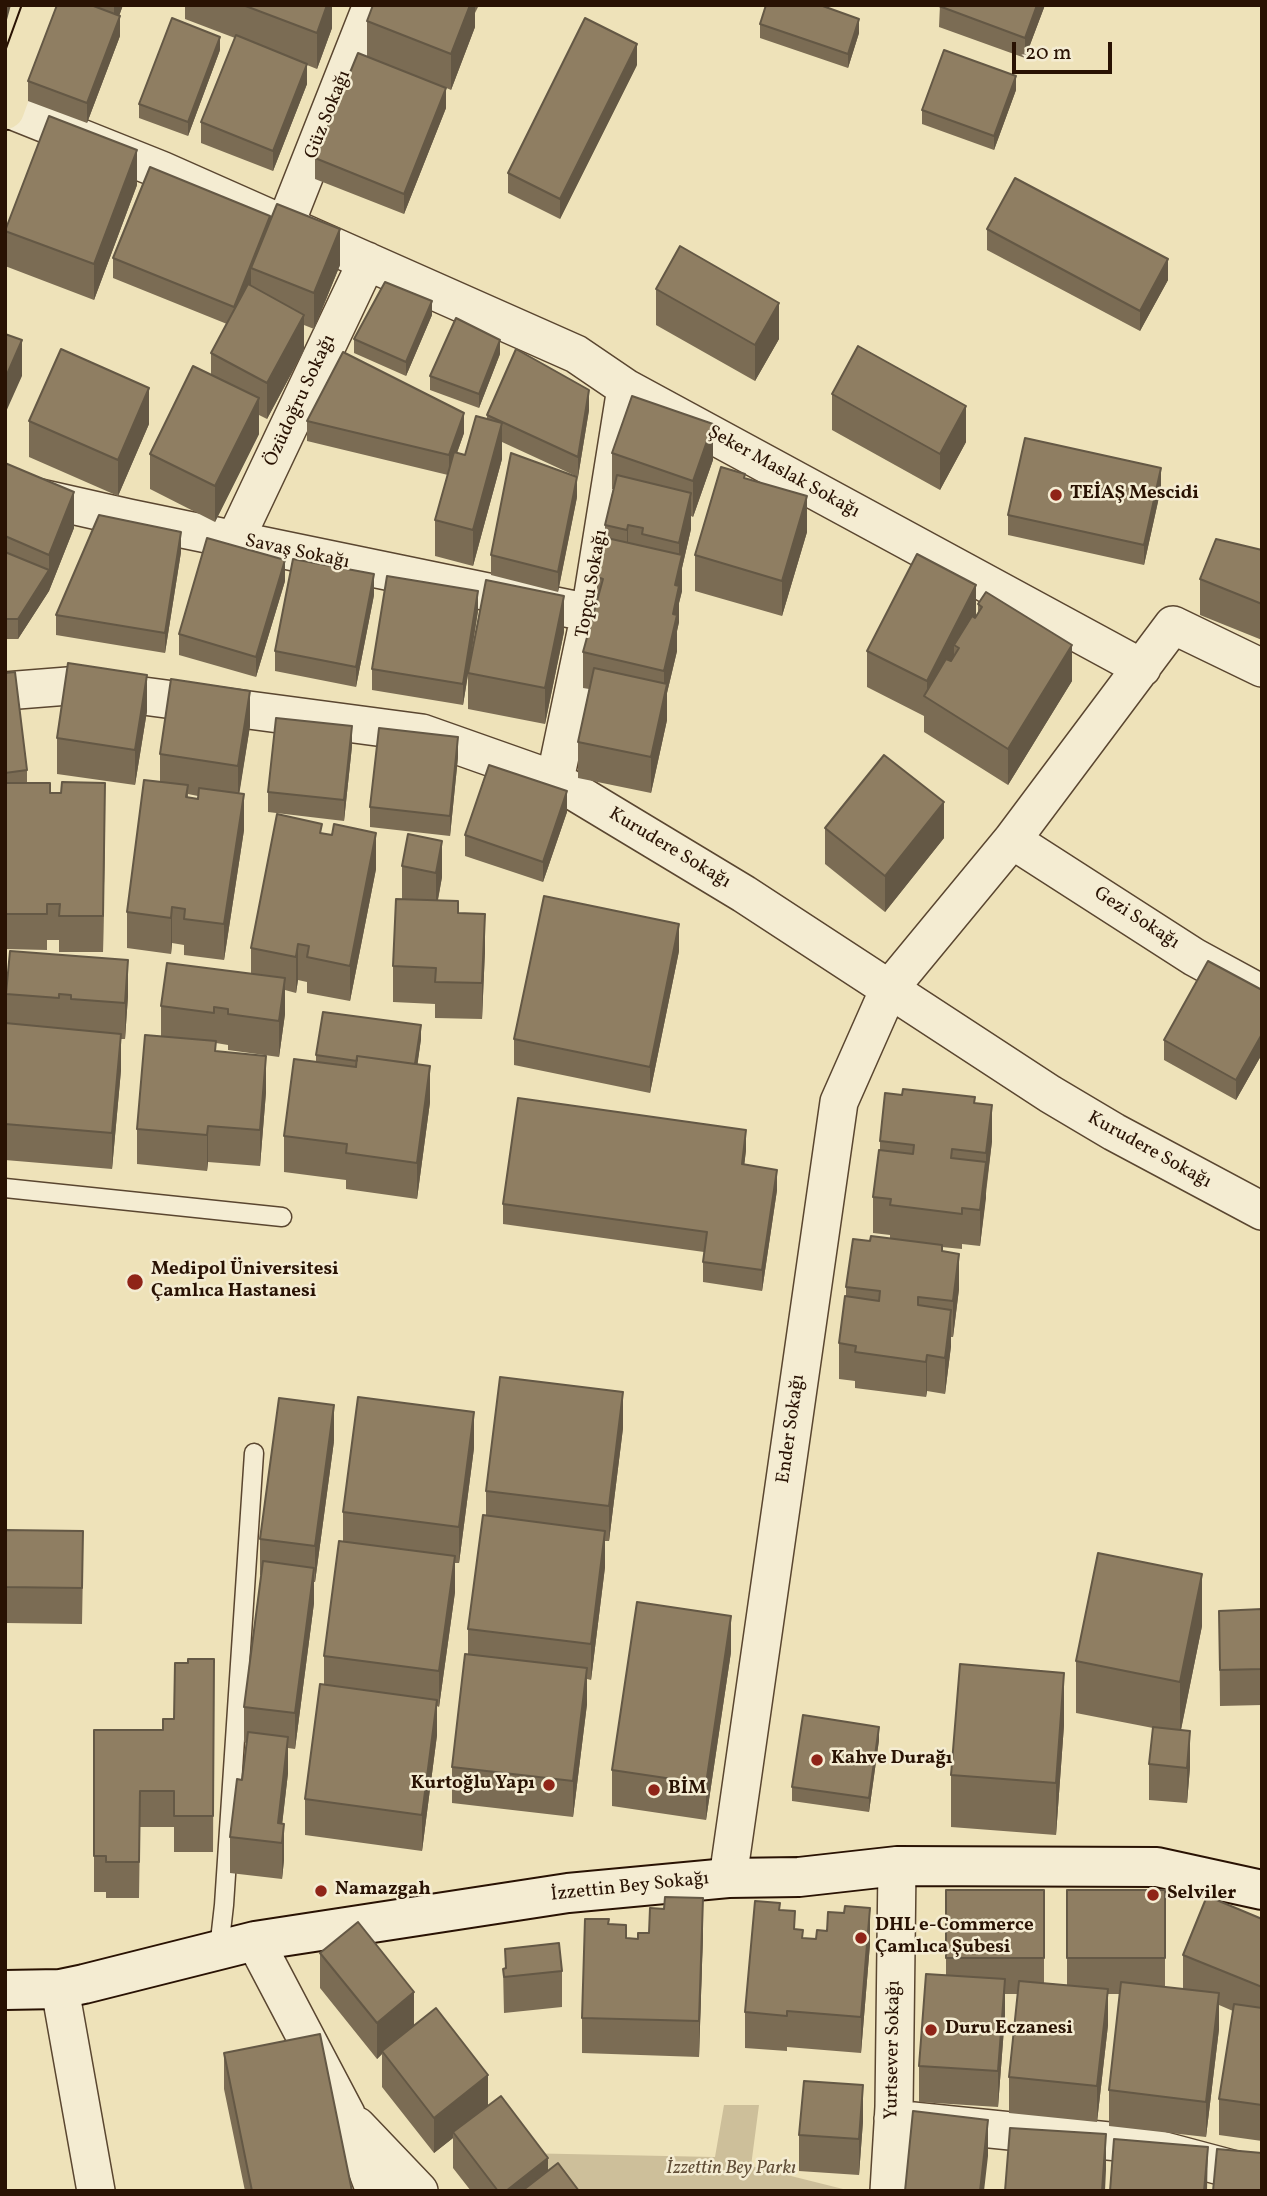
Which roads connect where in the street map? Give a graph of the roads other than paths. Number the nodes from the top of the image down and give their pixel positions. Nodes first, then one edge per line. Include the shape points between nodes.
1 (43, 5) edge
2 (372, 5) edge
3 (6, 109) edge
4 (285, 225) junction
5 (368, 261) junction
6 (626, 388) junction
7 (5, 490) edge
8 (235, 540) junction
9 (590, 613) junction
10 (1142, 668) junction
11 (1262, 668) edge
12 (5, 691) edge
13 (555, 780) junction
14 (1012, 840) junction
15 (889, 989) junction
16 (1262, 994) edge
17 (5, 1188) edge
18 (1262, 1212) edge
19 (282, 1217) dead end
20 (254, 1453) dead end
21 (897, 1866) junction
22 (728, 1878) junction
23 (1262, 1890) edge
24 (237, 1945) junction
25 (60, 1989) junction
26 (5, 1990) edge
27 (346, 2114) junction
28 (893, 2119) junction
29 (1262, 2177) edge
30 (374, 2190) edge
31 (96, 2191) edge
32 (419, 2191) edge
33 (889, 2191) edge

1 - 3 main road
2 - 4 street, Güz Sokağı
3 - 4 street, Şeker Maslak Sokağı
4 - 5 street, Şeker Maslak Sokağı
5 - 6 street, Şeker Maslak Sokağı via 576,354
5 - 8 street, Özüdoğru Sokağı
6 - 9 street, Topçu Sokağı
6 - 10 street, Şeker Maslak Sokağı
7 - 8 street, Savaş Sokağı
8 - 9 street, Savaş Sokağı
9 - 13 street, Topçu Sokağı
10 - 11 street via 1173,625
10 - 14 street
12 - 13 street, Kurudere Sokağı via 68,686 422,733
13 - 15 street, Kurudere Sokağı via 744,894
14 - 15 street
14 - 16 street, Gezi Sokağı via 1195,957
15 - 18 street, Kurudere Sokağı via 1050,1094
15 - 22 street, Ender Sokağı via 839,1102
17 - 19 lane
20 - 24 lane via 224,1905
21 - 22 street, İzzettin Bey Sokağı via 799,1877
21 - 23 street, İzzettin Bey Sokağı via 1157,1867
21 - 28 street, Yurtsever Sokağı
22 - 24 street, İzzettin Bey Sokağı via 568,1893
24 - 25 street, İzzettin Bey Sokağı
24 - 27 street
25 - 26 street, İzzettin Bey Sokağı
25 - 31 street
27 - 30 street
27 - 32 street
28 - 29 street via 1138,2144
28 - 33 street, Yurtsever Sokağı

